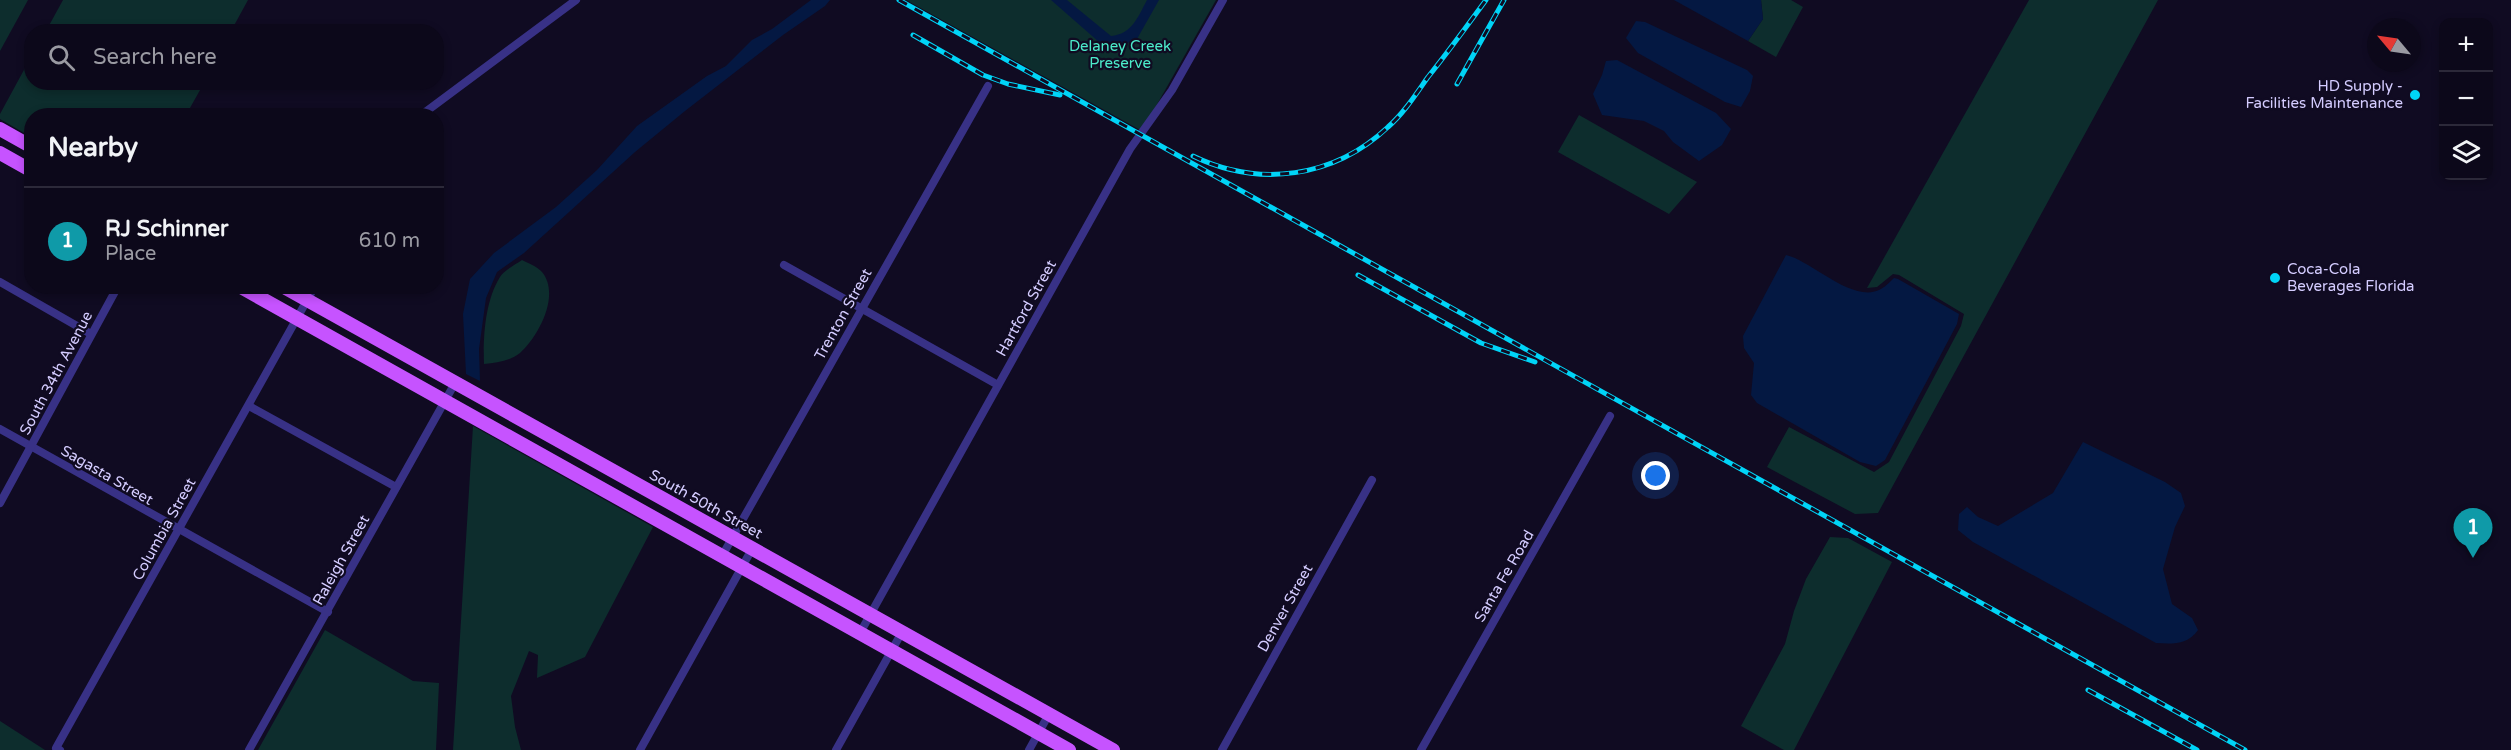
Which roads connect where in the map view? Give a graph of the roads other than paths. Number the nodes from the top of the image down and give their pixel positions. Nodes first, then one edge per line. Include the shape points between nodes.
1 (576, 0) edge
2 (1223, 0) edge
3 (988, 86) dead end
4 (431, 108) edge
5 (5, 132) edge
6 (24, 143) edge
7 (0, 153) edge
8 (24, 166) edge
9 (784, 265) dead end
10 (0, 282) edge
11 (114, 294) edge
12 (253, 294) edge
13 (296, 294) edge
14 (310, 294) edge
15 (307, 300) junction
16 (861, 309) junction
17 (297, 319) junction
18 (91, 334) junction
19 (455, 383) junction
20 (998, 385) junction
21 (445, 401) junction
22 (249, 406) junction
23 (1610, 416) dead end
24 (0, 429) edge
25 (32, 447) junction
26 (604, 466) junction
27 (1372, 480) dead end
28 (593, 484) junction
29 (396, 488) junction
30 (0, 503) edge
31 (178, 531) junction
32 (733, 538) junction
33 (752, 549) junction
34 (722, 556) junction
35 (742, 567) junction
36 (328, 612) junction
37 (871, 615) junction
38 (902, 632) junction
39 (860, 633) junction
40 (892, 651) junction
41 (1049, 714) junction
42 (1039, 733) junction
43 (60, 750) edge
44 (249, 750) edge
45 (640, 750) edge
46 (836, 750) edge
47 (1029, 750) edge
48 (1069, 750) edge
49 (1113, 750) edge
50 (1222, 750) edge
51 (1421, 750) edge

1 - 4 street
2 - 20 street, Hartford Street via 1172,90 1130,149
3 - 16 street, Trenton Street
5 - 6 main road
5 - 7 street
7 - 8 main road
9 - 16 street
10 - 18 street
11 - 18 street, South 34th Avenue
12 - 17 main road
13 - 15 main road, South 50th Street
14 - 15 street, Columbia Street
15 - 17 street, Columbia Street
15 - 19 main road, South 50th Street
16 - 20 street
16 - 32 street, Trenton Street
17 - 21 main road
17 - 22 street, Columbia Street
18 - 25 street, South 34th Avenue
19 - 21 street, Raleigh Street
19 - 26 main road, South 50th Street
20 - 37 street, Hartford Street
21 - 28 main road
21 - 29 street, Raleigh Street
22 - 29 street
22 - 31 street, Columbia Street
23 - 51 street, Santa Fe Road
24 - 25 street, Sagasta Street
25 - 30 street, South 34th Avenue
25 - 31 street, Sagasta Street
26 - 28 street
26 - 32 main road, South 50th Street
27 - 50 street, Denver Street
28 - 34 main road
29 - 36 street, Raleigh Street
31 - 36 street, Sagasta Street
31 - 43 street, Columbia Street via 56,748
32 - 33 main road, South 50th Street
32 - 34 street, Trenton Street
33 - 35 street
33 - 37 main road, South 50th Street
34 - 35 main road
35 - 39 main road
35 - 45 street
36 - 44 street, Raleigh Street
37 - 38 main road, South 50th Street
37 - 39 street, Hartford Street
38 - 40 street
38 - 41 main road, South 50th Street
39 - 40 main road
40 - 42 main road
40 - 46 street
41 - 42 street
41 - 49 main road, South 50th Street
42 - 47 street
42 - 48 main road

